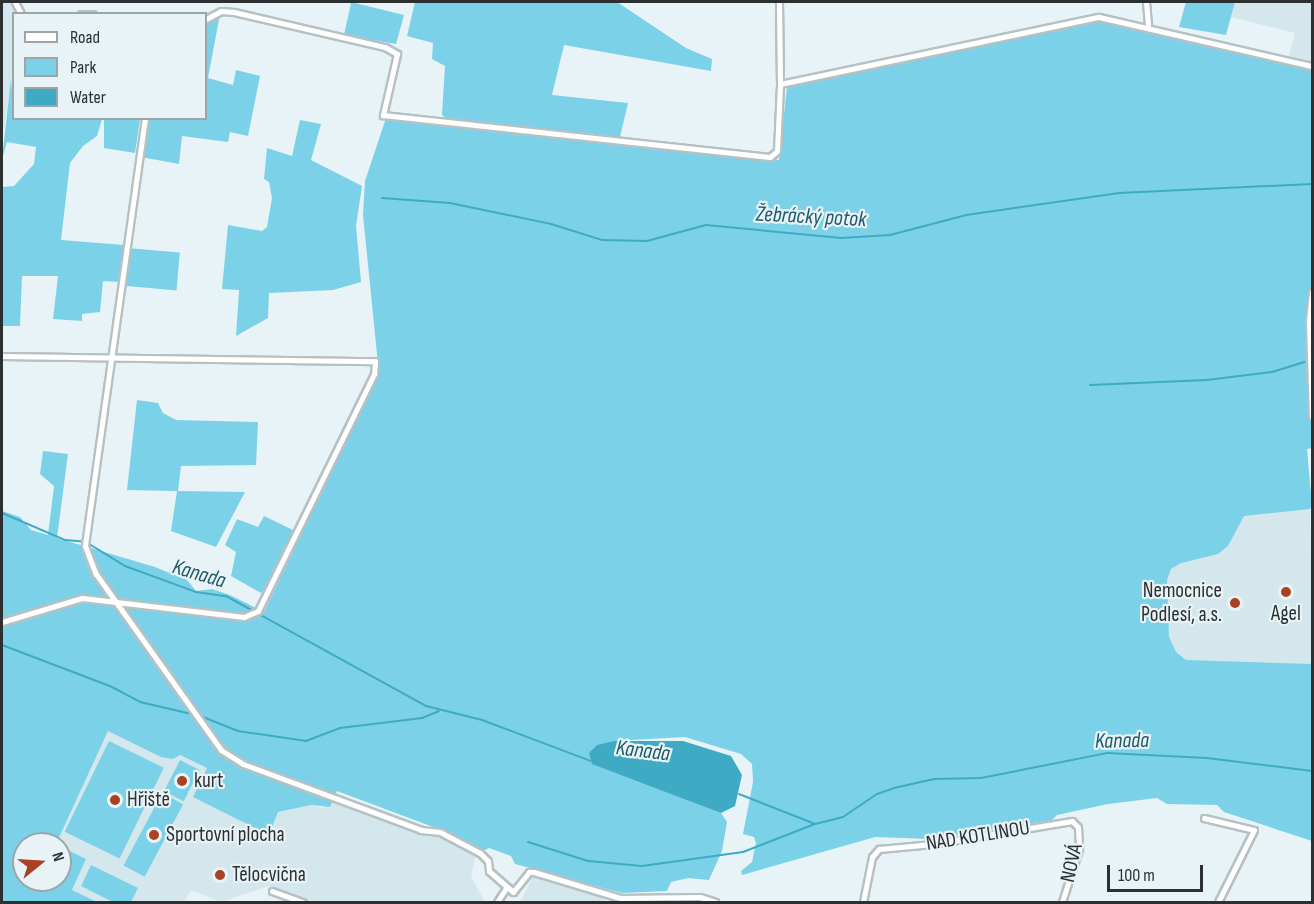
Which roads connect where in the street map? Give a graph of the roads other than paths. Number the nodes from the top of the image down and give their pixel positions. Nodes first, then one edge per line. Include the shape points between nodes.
1 (779, 2) edge
2 (1146, 2) edge
3 (207, 19) edge
4 (1148, 25) junction
5 (1312, 66) edge
6 (780, 84) junction
7 (146, 120) edge
8 (1312, 292) edge
9 (2, 356) edge
10 (111, 358) junction
11 (1311, 389) edge
12 (1312, 417) edge
13 (115, 603) junction
14 (2, 622) edge
15 (1204, 818) dead end
16 (1077, 822) joint
17 (506, 888) junction
18 (272, 891) dead end
19 (611, 896) junction
20 (303, 903) edge
21 (497, 903) edge
22 (609, 903) edge
23 (715, 903) edge
24 (864, 903) edge
25 (1062, 903) edge
26 (1218, 903) edge

1 - 6 street
2 - 4 street
3 - 6 street via 221,11 234,12 385,47 397,54 382,115 770,157 777,151
4 - 5 street
4 - 6 street via 1100,17
7 - 10 street
8 - 11 street
9 - 10 street
10 - 13 street via 85,546 96,574
10 - 13 street via 375,361 374,374 258,611 244,617
11 - 12 street
13 - 14 street via 70,600
13 - 17 street via 221,750 243,764 421,830 440,832 480,853 488,861 489,871
15 - 26 street via 1254,830
16 - 24 street, NAD KOTLINOU via 879,849 872,857
16 - 25 street, NOVÁ via 1079,849
17 - 19 street via 513,892 529,872 534,872
17 - 21 street
18 - 20 street
19 - 22 street
19 - 23 street via 700,897

